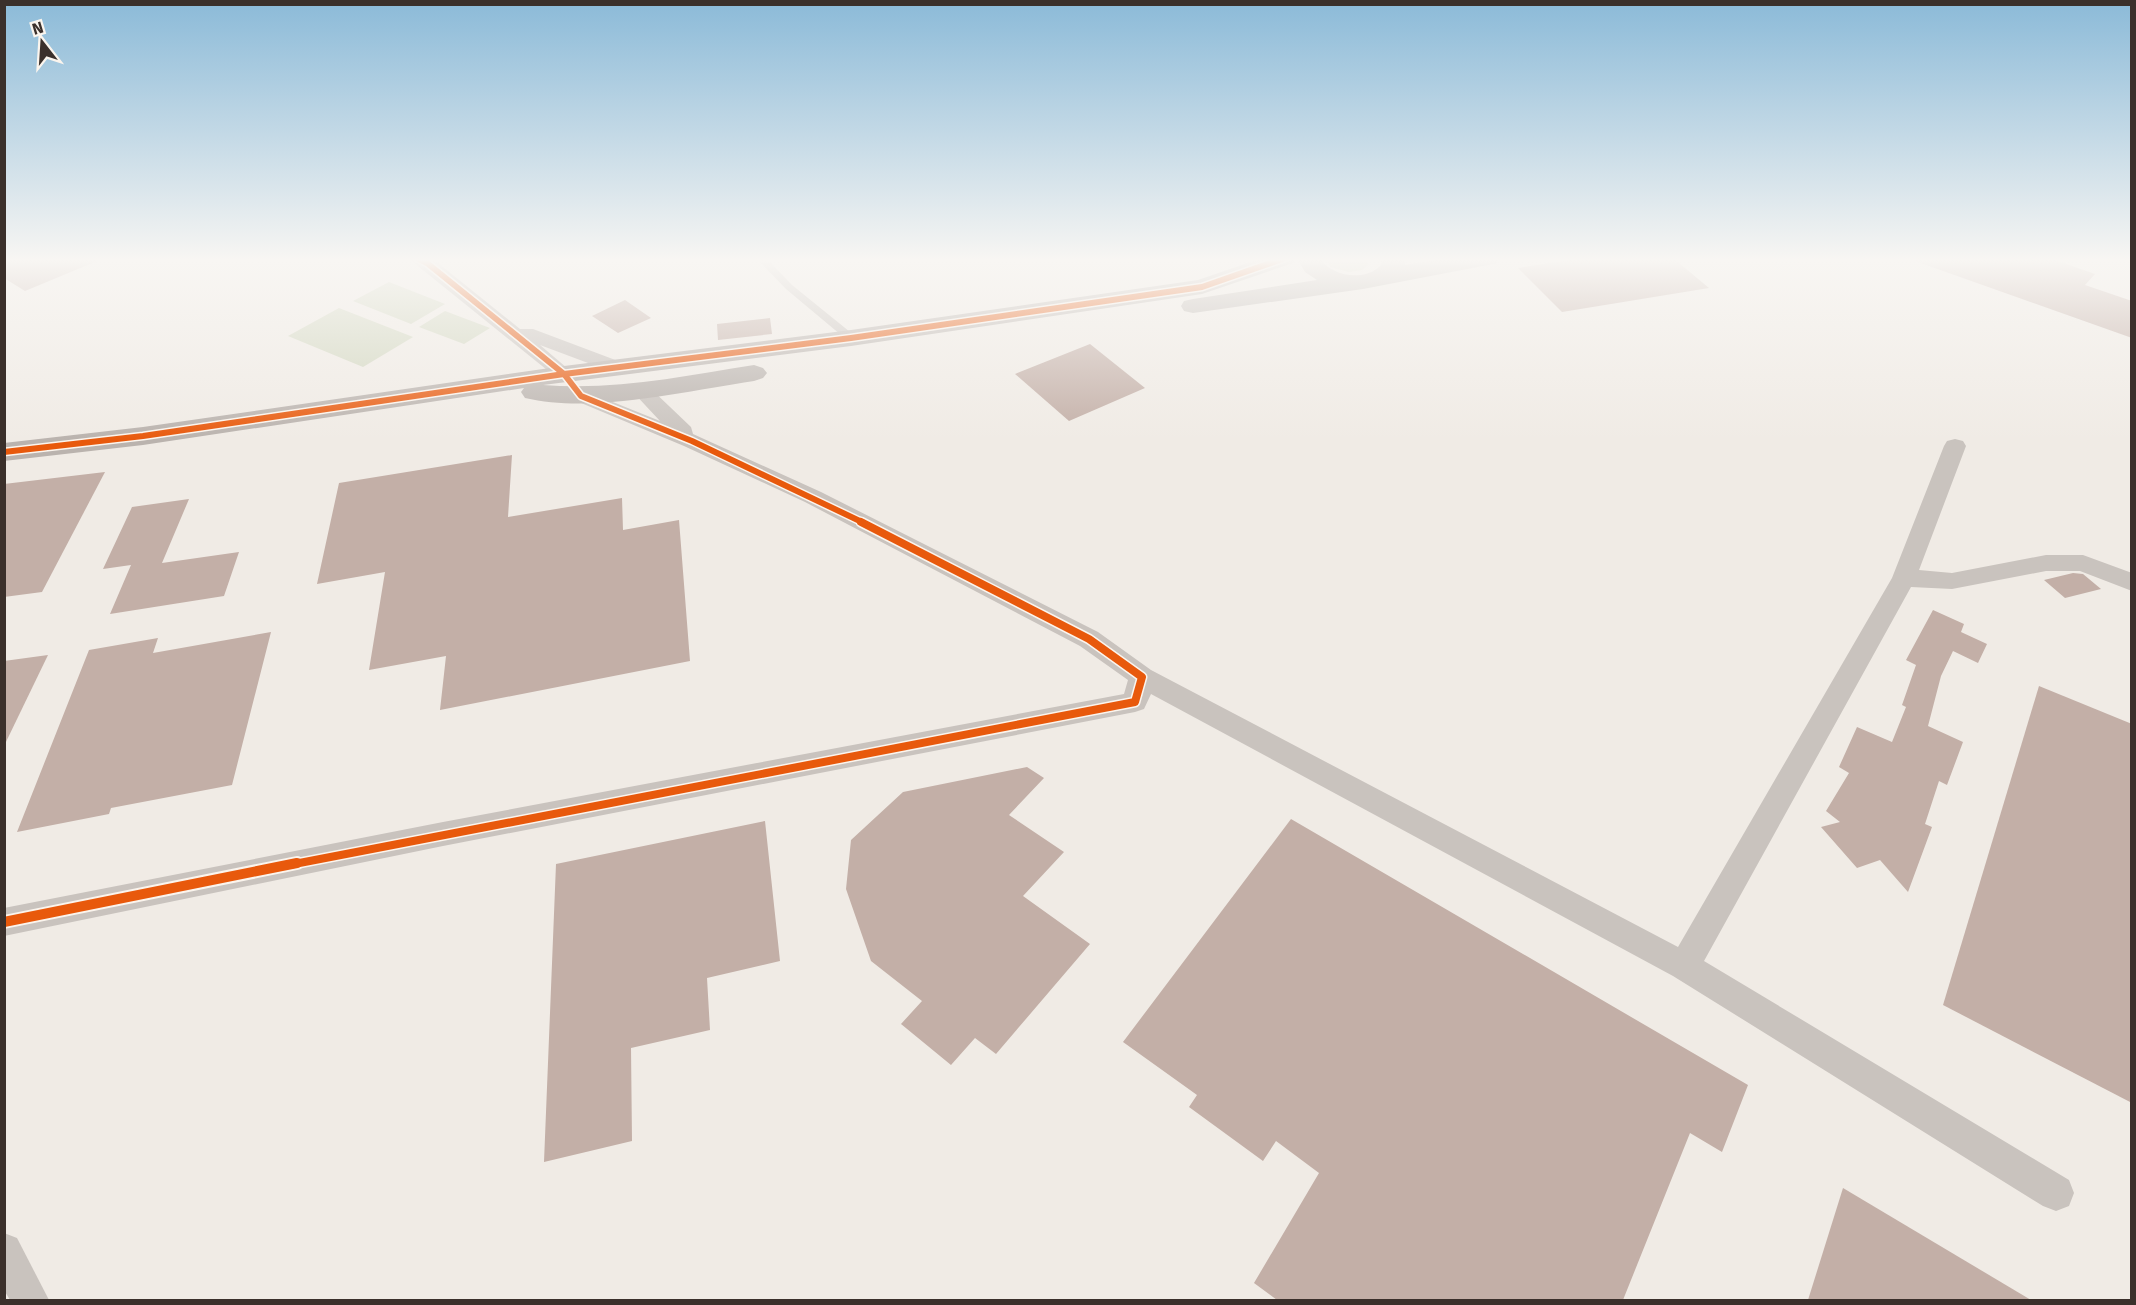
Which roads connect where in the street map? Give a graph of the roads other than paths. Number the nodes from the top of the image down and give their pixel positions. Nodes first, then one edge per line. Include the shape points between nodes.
1 (498, 319) edge
2 (828, 319) edge
3 (982, 319) edge
4 (1108, 319) edge
5 (506, 326) junction
6 (851, 338) junction
7 (618, 368) junction
8 (564, 374) junction
9 (482, 388) junction
10 (641, 390) junction
11 (581, 396) junction
12 (692, 441) junction
13 (1955, 446) dead end
14 (4, 452) edge
15 (1904, 578) junction
16 (2132, 583) edge
17 (1142, 677) junction
18 (4, 922) edge
19 (1683, 966) junction
20 (2056, 1193) dead end
21 (4, 1251) edge
22 (30, 1300) edge

1 - 5 street
2 - 6 lane
3 - 6 street
4 - 10 street
5 - 7 street
5 - 8 street
6 - 7 street
7 - 8 street
7 - 10 street
8 - 9 street
8 - 11 street
9 - 11 street
9 - 14 street
10 - 11 street
10 - 12 street
11 - 12 street
12 - 17 street via 813,497 1089,639
13 - 15 street
15 - 16 street via 1952,581 2046,563 2082,564
15 - 19 street
17 - 18 street via 1135,702
17 - 19 street
19 - 20 street
21 - 22 street

